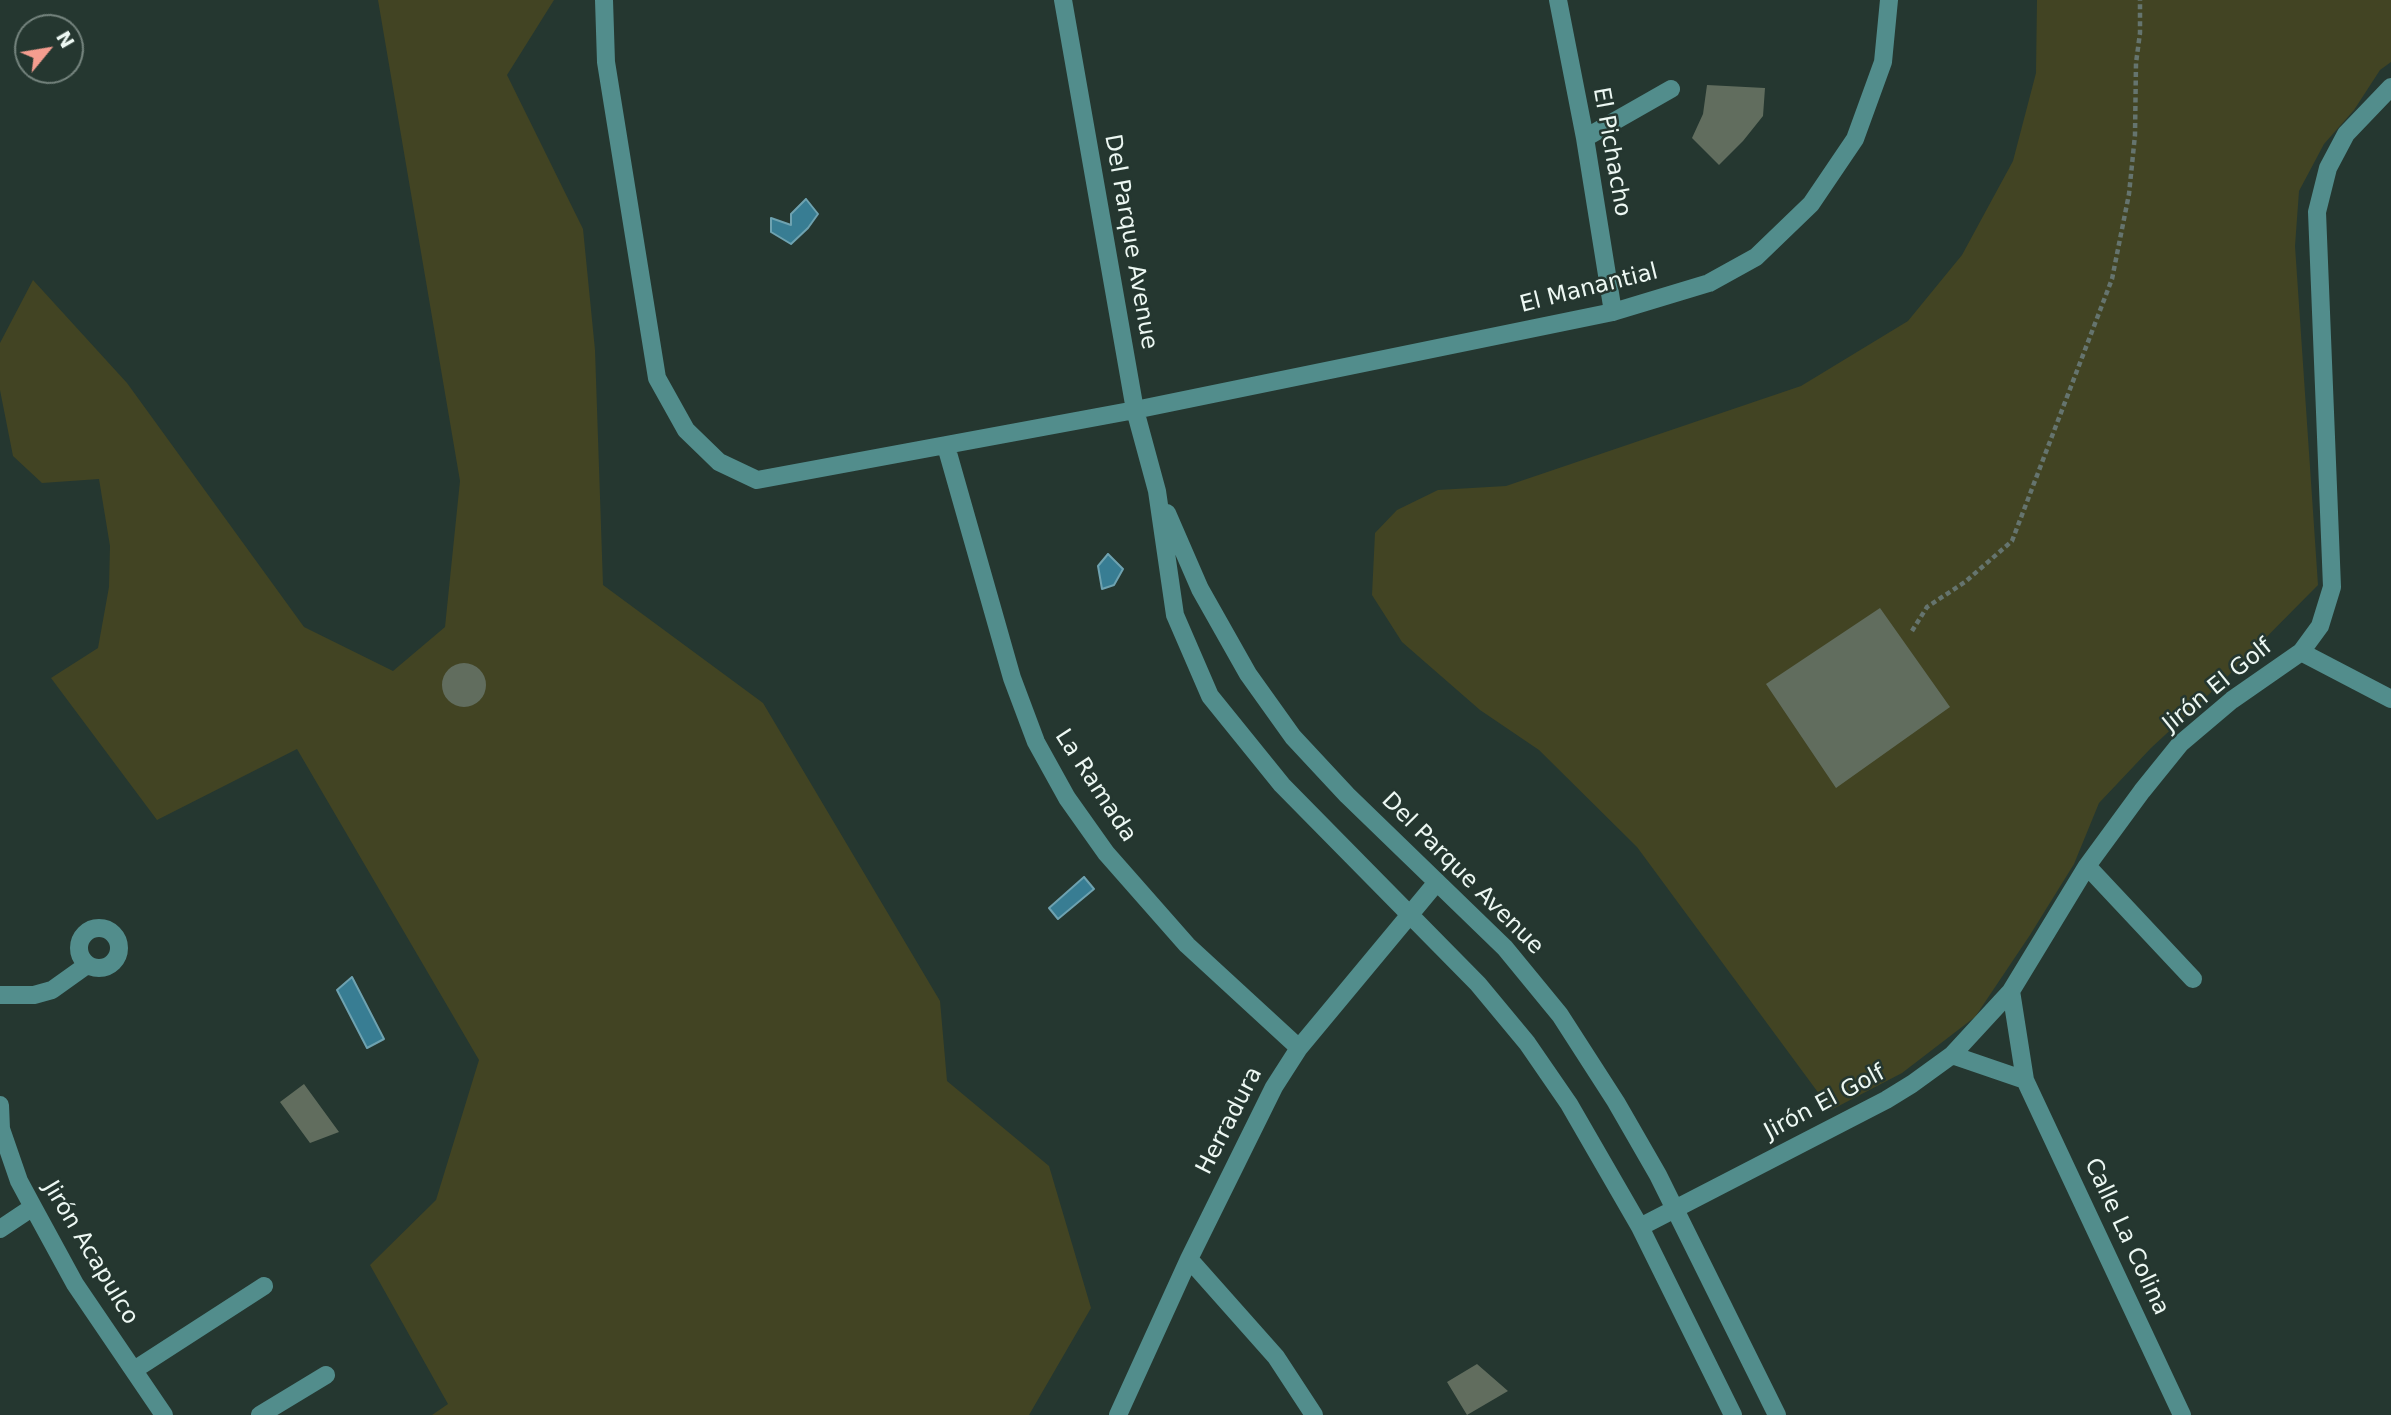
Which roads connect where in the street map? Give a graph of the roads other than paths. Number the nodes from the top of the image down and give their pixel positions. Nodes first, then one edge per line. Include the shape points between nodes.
1 (604, 0) edge
2 (1063, 0) edge
3 (1558, 0) edge
4 (1889, 0) edge
5 (2391, 87) edge
6 (1671, 89) dead end
7 (1585, 138) junction
8 (1613, 312) junction
9 (1135, 410) junction
10 (946, 446) junction
11 (1157, 491) junction
12 (2301, 652) junction
13 (2391, 699) edge
14 (2087, 866) junction
15 (1437, 882) junction
16 (1410, 915) junction
17 (87, 965) dead end
18 (2193, 979) dead end
19 (2011, 991) junction
20 (0, 995) edge
21 (1299, 1048) junction
22 (1952, 1055) junction
23 (2025, 1080) junction
24 (0, 1105) edge
25 (0, 1153) edge
26 (19, 1181) junction
27 (33, 1207) junction
28 (1675, 1209) junction
29 (1640, 1227) junction
30 (0, 1229) edge
31 (1189, 1259) junction
32 (264, 1286) dead end
33 (134, 1370) junction
34 (326, 1375) dead end
35 (164, 1415) edge
36 (260, 1415) edge
37 (1118, 1415) edge
38 (1314, 1415) edge
39 (1733, 1415) edge
40 (1777, 1415) edge
41 (2182, 1415) edge

1 - 10 street, El Manantial via 606,62 657,379 686,430 719,463 757,480
2 - 9 street, Del Parque Avenue
3 - 7 street, El Pichacho
4 - 8 street, El Manantial via 1883,62 1855,139 1811,204 1756,257 1709,284
5 - 12 street, Jirón El Golf via 2346,134 2328,167 2317,212 2332,587 2320,626
6 - 7 street
7 - 8 street, El Pichacho
8 - 9 street, El Manantial
9 - 10 street, El Manantial
9 - 11 street, Del Parque Avenue
10 - 21 street, La Ramada via 1012,678 1036,742 1067,798 1106,853 1187,946
11 - 15 street, Del Parque Avenue via 1200,589 1248,674 1293,737
11 - 16 street, Del Parque Avenue via 1175,615 1210,696 1282,785
12 - 13 street
12 - 14 street, Jirón El Golf via 2232,700 2180,744
14 - 18 street
14 - 19 street, Jirón El Golf
15 - 16 street, Herradura
15 - 28 street, Del Parque Avenue via 1505,948 1560,1015 1616,1102
16 - 21 street, Herradura
16 - 29 street, Del Parque Avenue via 1478,984 1527,1043 1569,1104
17 - 20 street via 52,990
19 - 22 street, Jirón El Golf
19 - 23 street, Calle La Colina
21 - 31 street, Herradura via 1261,1111
22 - 23 street
22 - 28 street, Jirón El Golf via 1885,1100
23 - 41 street, Calle La Colina
24 - 26 street, Jirón Acapulco via 1,1129
25 - 26 street
26 - 27 street, Jirón Acapulco
27 - 30 street
27 - 33 street, Jirón Acapulco via 75,1284
28 - 29 street, Jirón El Golf
28 - 40 street, Del Parque Avenue
29 - 39 street, Del Parque Avenue
31 - 37 street, Herradura
31 - 38 street via 1276,1357
32 - 33 street
33 - 35 street, Jirón Acapulco
34 - 36 street

